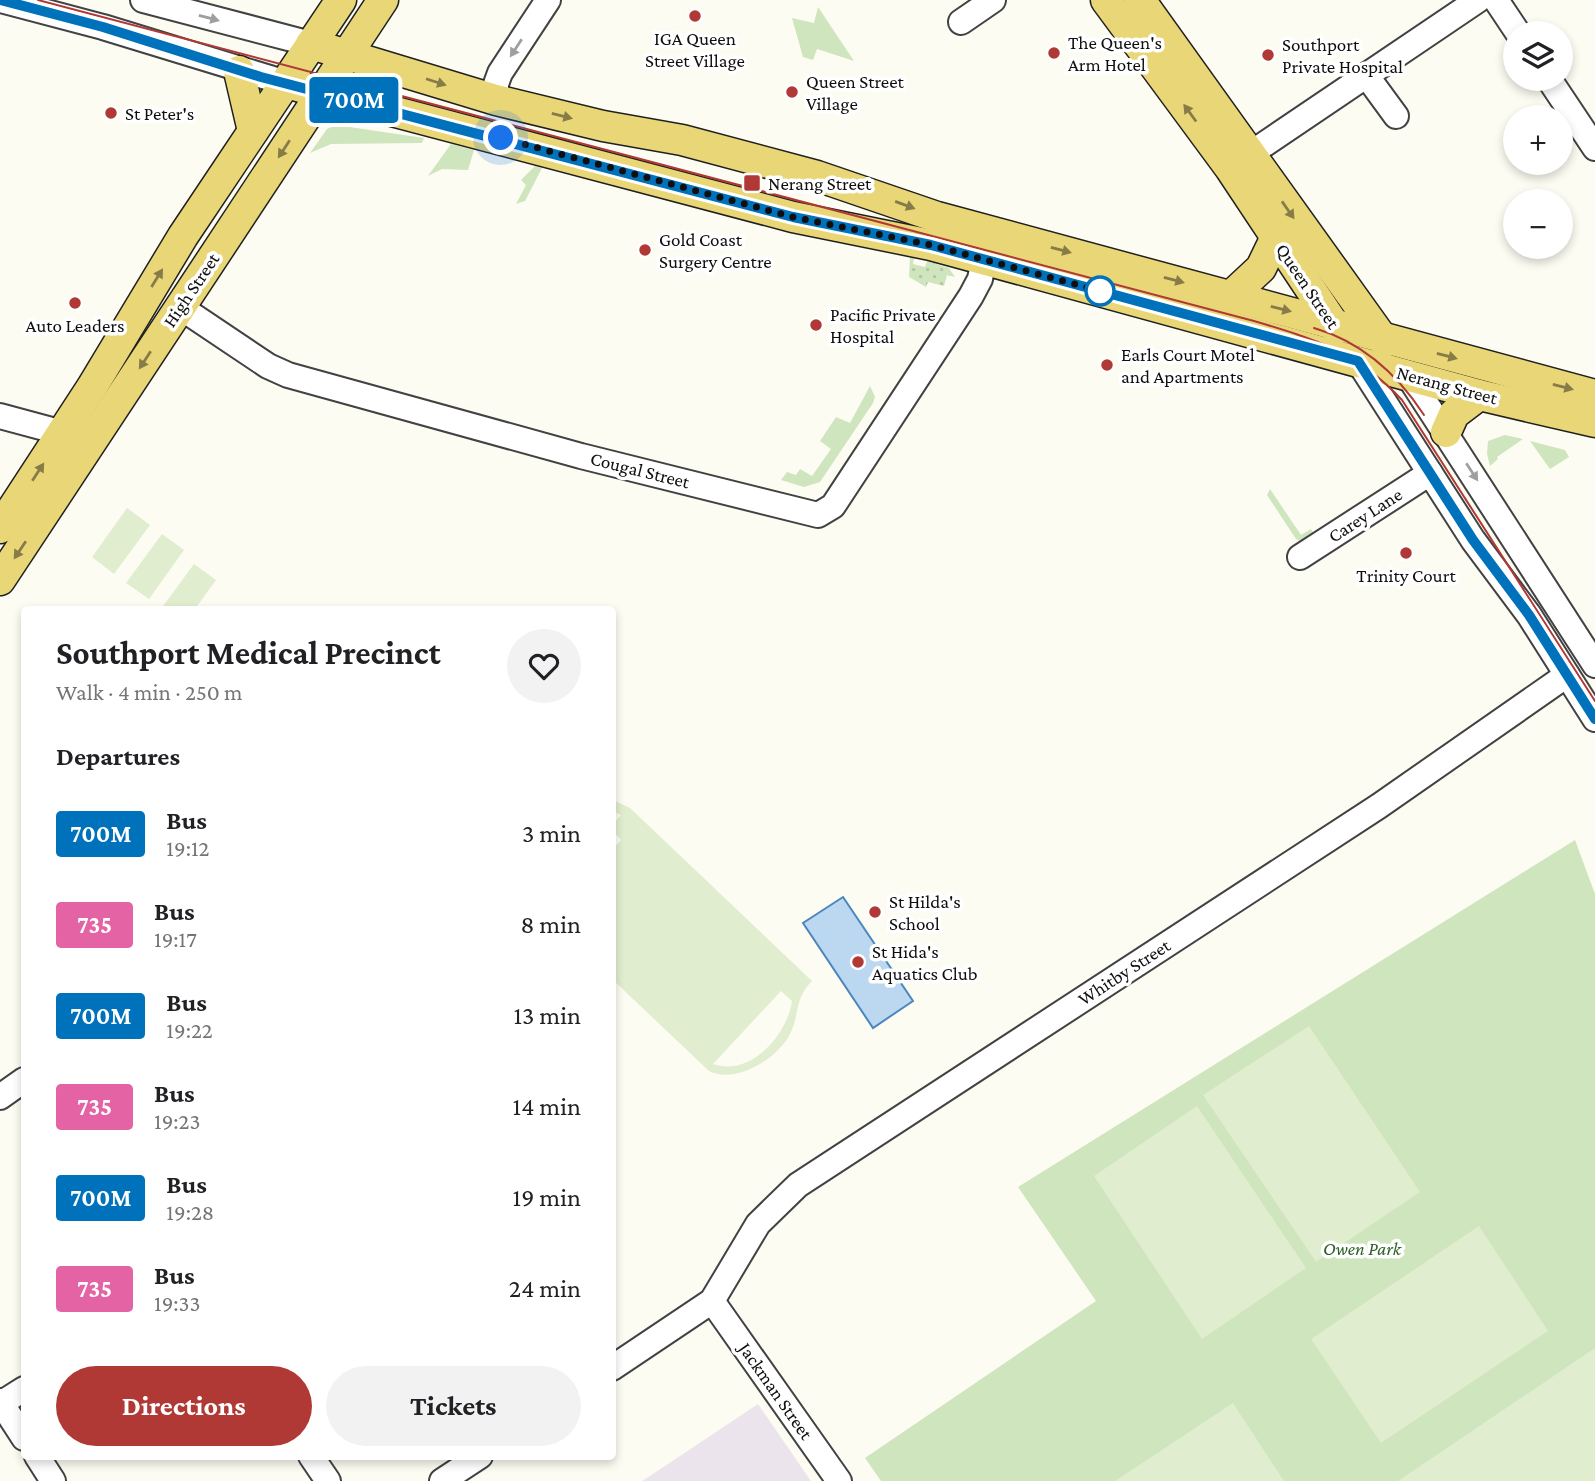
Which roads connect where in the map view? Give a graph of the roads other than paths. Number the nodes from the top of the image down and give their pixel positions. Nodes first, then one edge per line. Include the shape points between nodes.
1 (1, 0) edge
2 (143, 0) edge
3 (341, 0) edge
4 (383, 0) edge
5 (548, 0) edge
6 (993, 0) edge
7 (1106, 0) edge
8 (1140, 0) edge
9 (1478, 0) edge
10 (1496, 0) edge
11 (1510, 21) edge
12 (961, 22) dead end
13 (311, 44) junction
14 (347, 54) junction
15 (239, 71) junction
16 (1366, 75) junction
17 (286, 83) junction
18 (1557, 91) edge
19 (321, 92) junction
20 (496, 100) junction
21 (1396, 116) dead end
22 (253, 131) junction
23 (1595, 148) edge
24 (1250, 154) junction
25 (1276, 237) junction
26 (984, 259) junction
27 (1231, 296) junction
28 (180, 307) junction
29 (1332, 322) junction
30 (1381, 337) junction
31 (1358, 361) junction
32 (1407, 374) junction
33 (1595, 394) edge
34 (1479, 395) junction
35 (0, 416) edge
36 (1595, 422) edge
37 (1446, 432) junction
38 (63, 433) junction
39 (1430, 473) junction
40 (0, 528) edge
41 (1300, 557) dead end
42 (0, 580) edge
43 (1595, 665) edge
44 (1567, 675) junction
45 (1595, 719) edge
46 (21, 1082) edge
47 (0, 1097) edge
48 (712, 1301) junction
49 (616, 1365) edge
50 (21, 1391) edge
51 (1, 1402) edge
52 (21, 1433) edge
53 (40, 1460) edge
54 (314, 1460) edge
55 (474, 1460) edge
56 (53, 1481) edge
57 (328, 1481) edge
58 (442, 1481) edge
59 (839, 1481) edge

1 - 15 street, Nerang Street
2 -> 13 street, Nerang Street
3 - 13 main road, High Street
4 - 14 main road, High Street
5 -> 20 street via 500,73
6 - 12 street
25 -> 7 main road, Queen Street
8 - 24 main road, Queen Street
9 - 16 street
10 - 11 street
13 - 14 main road, Nerang Street
13 - 17 main road, High Street
14 - 19 main road, High Street
14 -> 20 main road, Nerang Street
15 - 17 street, Nerang Street
15 - 22 main road
16 - 21 street
16 - 24 street
17 - 19 main road, Nerang Street
17 - 22 main road, High Street
18 - 23 street
19 - 26 main road, Nerang Street via 793,217
19 -> 28 main road, High Street
20 -> 27 main road, Nerang Street via 695,143 849,186 937,217
38 -> 22 main road, High Street
24 -> 30 main road, Queen Street
25 - 27 main road via 1261,268
25 - 29 main road, Queen Street
26 - 28 street, Cougal Street via 976,287 833,506 818,515 288,375
26 - 31 main road, Nerang Street
27 -> 29 main road, Nerang Street
28 -> 42 main road, High Street
29 - 30 main road, Nerang Street
29 - 31 main road, Queen Street
30 - 32 main road, Queen Street
30 -> 33 main road, Nerang Street
31 - 32 main road, Nerang Street
31 - 39 street, Queen Street
32 - 34 main road, Nerang Street
32 - 37 street, Queen Street
34 - 36 main road, Nerang Street
34 - 37 main road via 1454,414
35 - 38 street
37 -> 43 street, Queen Street
40 -> 38 main road, High Street
39 - 41 street, Carey Lane
39 - 44 street, Queen Street
44 - 45 street, Queen Street
44 - 48 street, Whitby Street via 1379,806 798,1185 758,1224
46 - 47 street
48 - 49 street
48 - 59 street, Jackman Street
50 - 51 street
51 - 52 street
53 - 56 street
54 - 57 street
55 - 58 street

